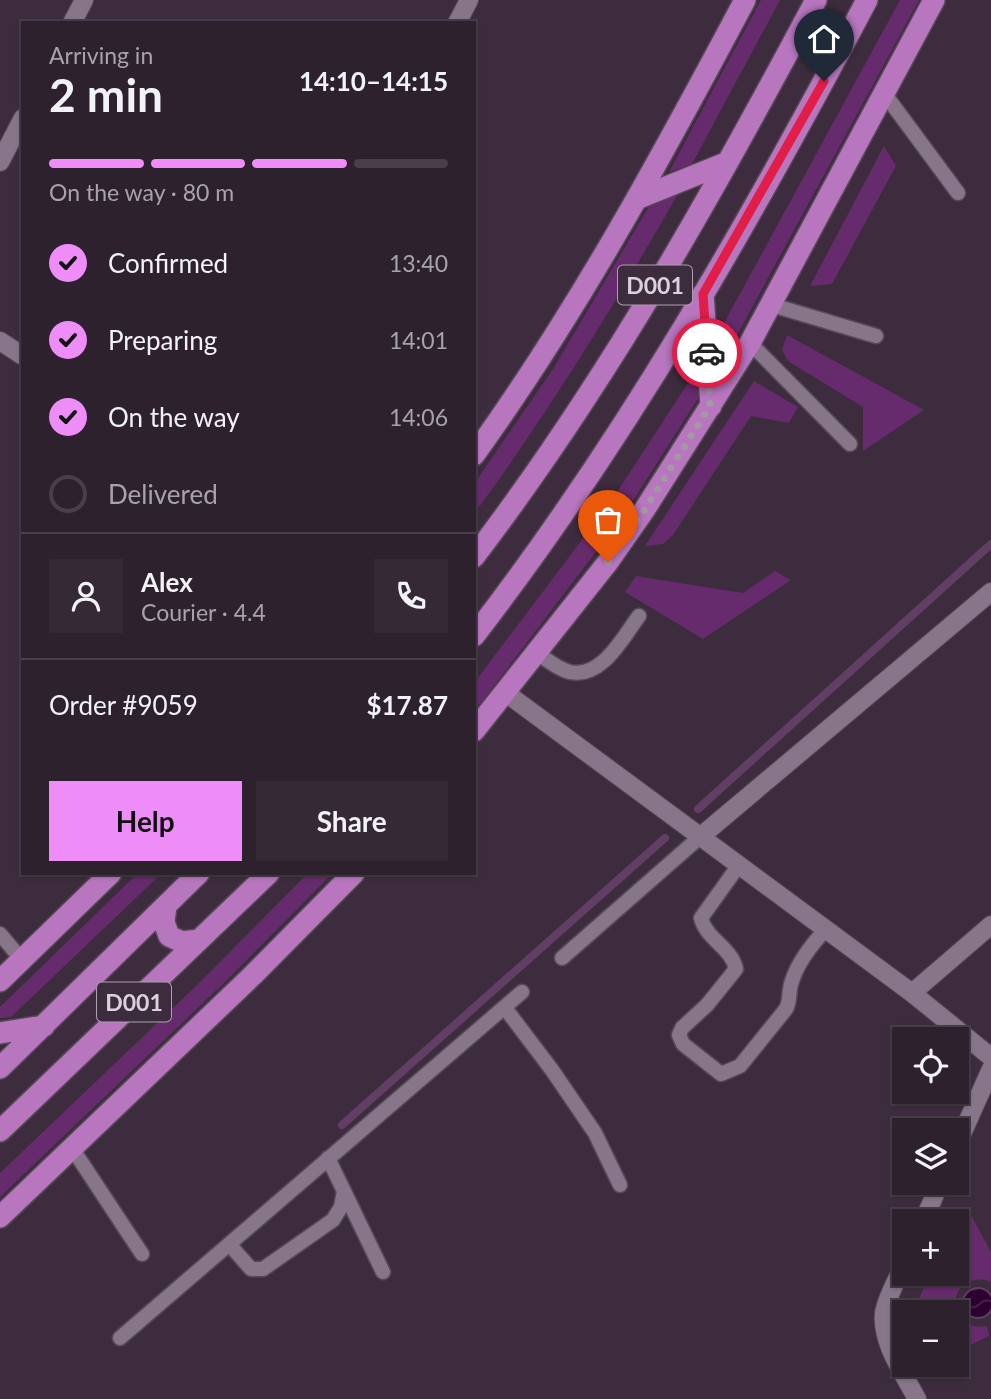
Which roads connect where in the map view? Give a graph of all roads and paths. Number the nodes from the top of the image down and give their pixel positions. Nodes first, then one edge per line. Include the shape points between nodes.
1 (84, 0) edge
2 (468, 0) edge
3 (745, 0) edge
4 (816, 0) edge
5 (867, 0) edge
6 (934, 0) edge
7 (73, 21) edge
8 (458, 21) edge
9 (884, 93) junction
10 (21, 122) edge
11 (0, 162) edge
12 (728, 162) junction
13 (958, 193) dead end
14 (639, 198) junction
15 (703, 294) junction
16 (772, 305) junction
17 (876, 335) dead end
18 (0, 341) edge
19 (750, 343) junction
20 (21, 355) edge
21 (710, 406) junction
22 (850, 444) dead end
23 (476, 452) edge
24 (476, 554) edge
25 (991, 592) edge
26 (639, 616) dead end
27 (476, 633) edge
28 (537, 653) junction
29 (506, 693) junction
30 (481, 716) edge
31 (700, 837) junction
32 (739, 865) junction
33 (109, 875) edge
34 (197, 875) edge
35 (267, 875) edge
36 (353, 875) edge
37 (166, 906) junction
38 (991, 925) edge
39 (826, 929) junction
40 (0, 934) edge
41 (199, 940) junction
42 (562, 958) dead end
43 (22, 960) junction
44 (0, 981) edge
45 (522, 992) dead end
46 (912, 993) junction
47 (505, 1008) junction
48 (44, 1026) junction
49 (0, 1033) edge
50 (991, 1057) edge
51 (0, 1069) edge
52 (991, 1069) edge
53 (969, 1118) edge
54 (0, 1131) edge
55 (72, 1148) junction
56 (328, 1158) junction
57 (620, 1185) dead end
58 (344, 1191) junction
59 (0, 1217) edge
60 (229, 1244) junction
61 (142, 1254) dead end
62 (383, 1272) dead end
63 (895, 1286) edge
64 (120, 1338) dead end
65 (917, 1399) edge

1 - 7 street
2 - 8 street
3 - 14 highway
4 - 12 highway, D001
5 - 15 highway, D001
6 - 9 highway
9 - 13 lane
9 - 16 highway
10 - 11 street
12 - 14 highway
12 - 24 highway, D001 via 576,411
14 - 23 highway via 525,383
15 - 21 highway
15 - 27 highway, D001 via 586,483
16 - 17 lane
16 - 19 highway
18 - 20 street
19 - 21 highway
19 - 22 lane
21 - 28 highway via 608,562
25 - 31 street
26 - 28 lane via 605,661 590,671 570,672
28 - 29 highway
29 - 30 highway
29 - 31 street
31 - 32 street
31 - 42 lane
32 - 39 street
32 - 39 lane via 701,918 703,928 736,969 679,1035 683,1044 721,1074 740,1066 786,1009 792,981
33 - 43 highway
34 - 37 highway, D001
35 - 41 highway, D001
36 - 55 highway
37 - 41 highway via 164,922 169,936 182,942
37 - 48 highway, D001
38 - 46 street
39 - 46 street
40 - 43 lane
41 - 54 highway, D001
43 - 44 highway
45 - 47 lane
46 - 50 street
47 - 56 lane
47 - 57 lane via 594,1133
48 - 49 highway
48 - 51 highway, D001
52 - 53 street
55 - 59 highway
55 - 61 lane
56 - 58 lane
56 - 60 lane
58 - 60 lane via 333,1220 264,1269 251,1269
58 - 62 lane
60 - 64 lane
63 - 65 street via 884,1314 886,1329 891,1349

